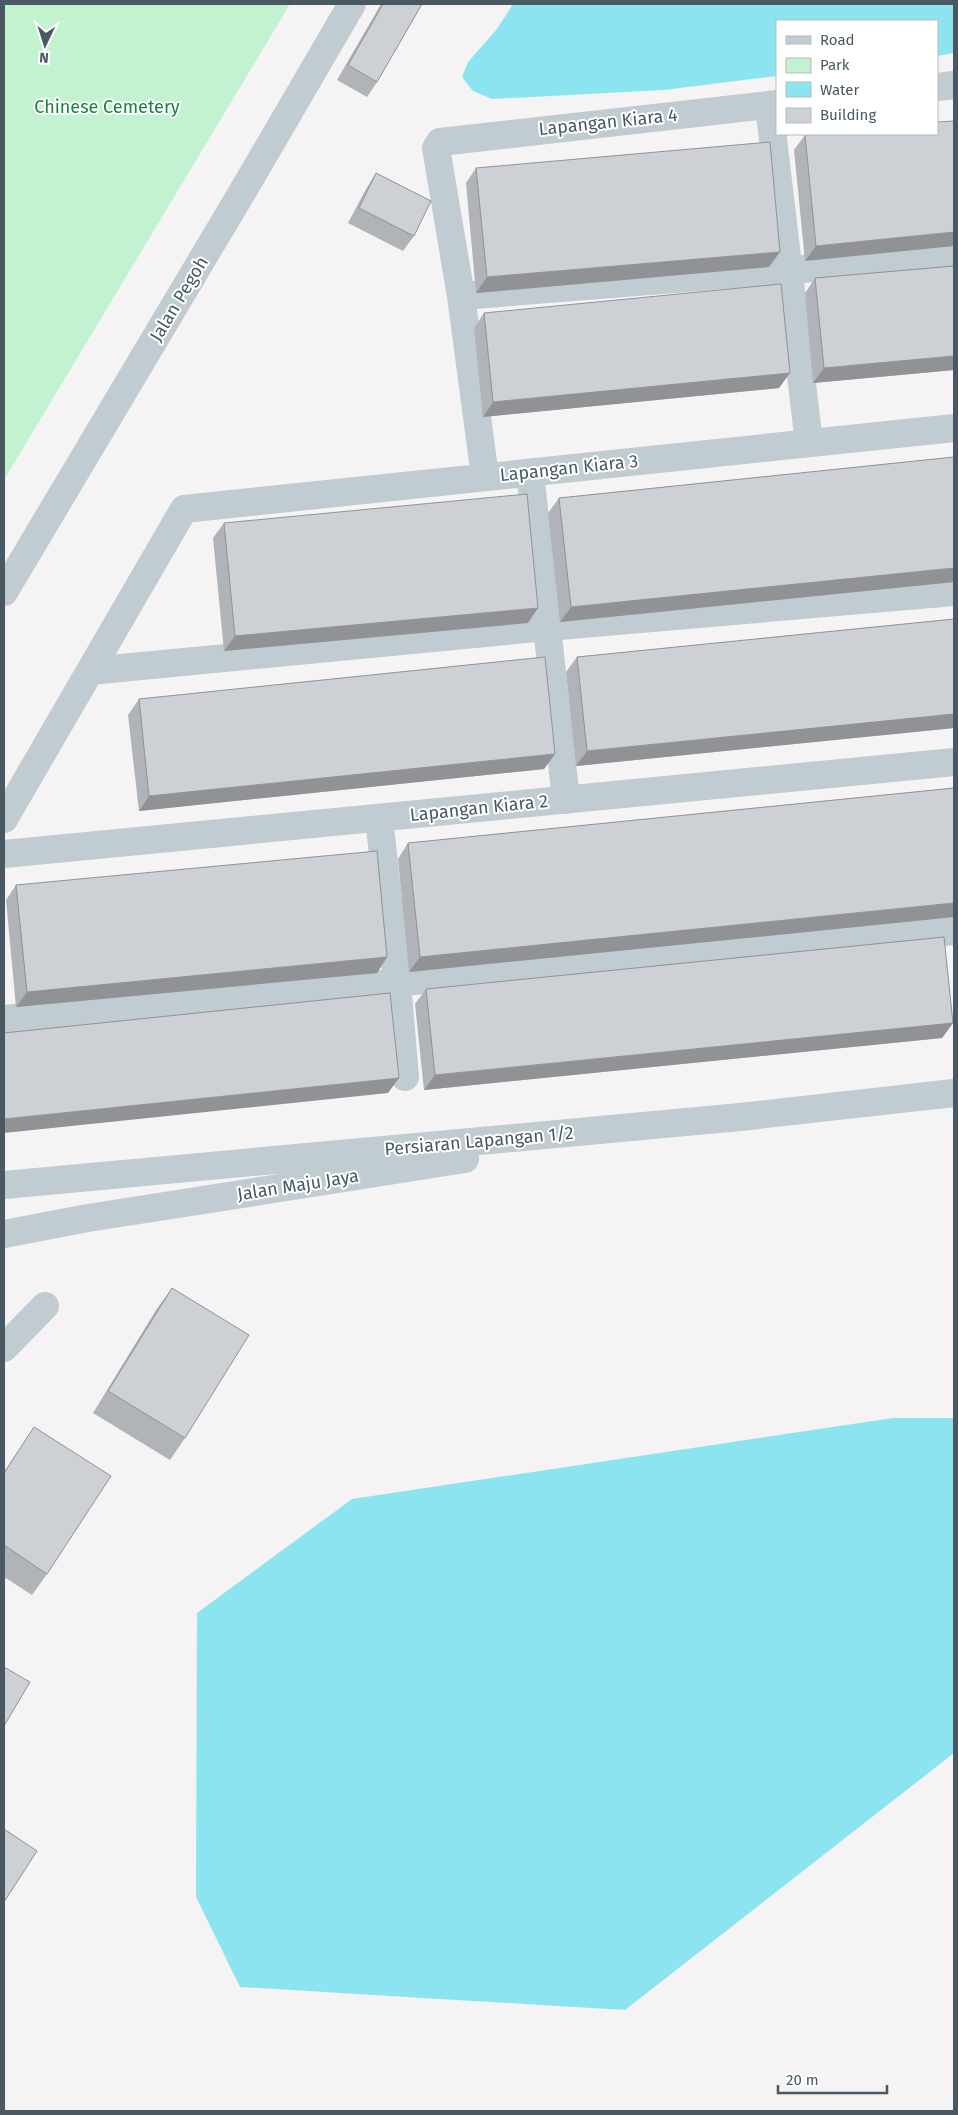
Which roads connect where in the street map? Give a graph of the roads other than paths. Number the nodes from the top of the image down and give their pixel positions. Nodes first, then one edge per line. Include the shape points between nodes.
1 (352, 4) edge
2 (954, 85) edge
3 (938, 87) edge
4 (773, 104) edge
5 (954, 257) edge
6 (789, 270) junction
7 (461, 296) junction
8 (954, 428) edge
9 (809, 443) junction
10 (530, 472) junction
11 (484, 477) junction
12 (4, 592) edge
13 (954, 592) edge
14 (547, 627) junction
15 (90, 671) junction
16 (954, 762) edge
17 (566, 800) junction
18 (379, 818) junction
19 (4, 819) edge
20 (4, 854) edge
21 (954, 931) edge
22 (397, 982) junction
23 (4, 1019) edge
24 (405, 1077) dead end
25 (954, 1093) edge
26 (740, 1116) junction
27 (4, 1185) edge
28 (4, 1234) edge
29 (45, 1306) dead end
30 (4, 1348) edge

1 - 12 street, Jalan Pegoh
2 - 3 street
4 - 6 street
4 - 7 street, Lapangan Kiara 4 via 440,142 436,148
5 - 6 street
6 - 7 street
6 - 9 street
7 - 11 street
8 - 9 street, Lapangan Kiara 3
9 - 10 street, Lapangan Kiara 3
10 - 11 street, Lapangan Kiara 3
10 - 14 street
11 - 15 street, Lapangan Kiara 3 via 184,508
13 - 14 street
14 - 15 street
14 - 17 street
15 - 19 street
16 - 17 street, Lapangan Kiara 2
17 - 18 street, Lapangan Kiara 2
18 - 20 street, Lapangan Kiara 2
18 - 22 street
21 - 22 street
22 - 23 street
22 - 24 street
25 - 26 street, Persiaran Lapangan 1/2
26 - 27 street, Persiaran Lapangan 1/2
26 - 28 street, Jalan Maju Jaya via 88,1218
29 - 30 street

